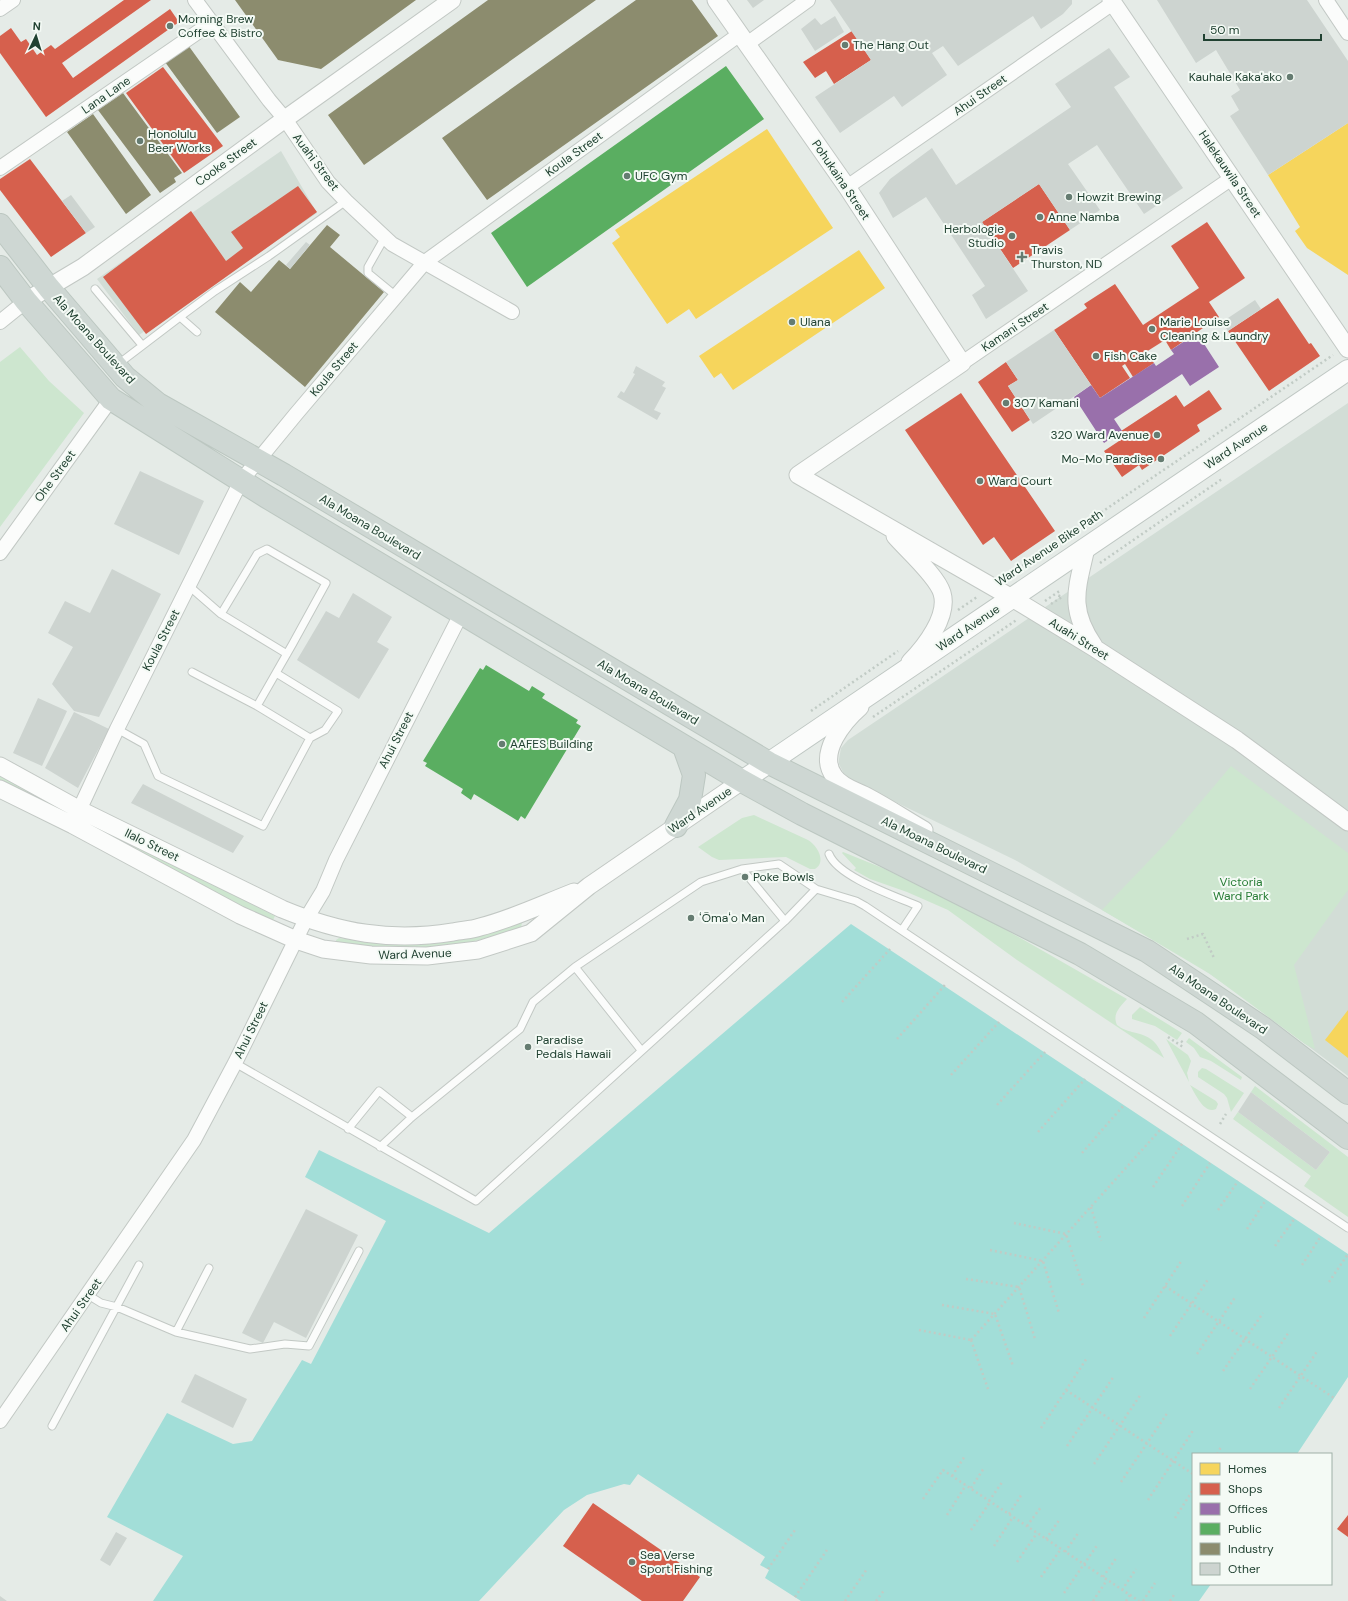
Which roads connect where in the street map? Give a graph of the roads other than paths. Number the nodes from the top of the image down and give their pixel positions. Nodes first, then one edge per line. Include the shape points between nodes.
1 (13, 0) edge
2 (195, 0) edge
3 (452, 0) edge
4 (716, 0) edge
5 (808, 0) edge
6 (1326, 0) edge
7 (1112, 1) edge
8 (0, 9) edge
9 (211, 23) junction
10 (1348, 32) edge
11 (743, 39) junction
12 (285, 119) junction
13 (0, 168) edge
14 (1232, 178) junction
15 (846, 187) junction
16 (346, 201) junction
17 (0, 225) edge
18 (385, 237) junction
19 (425, 262) junction
20 (0, 267) edge
21 (49, 288) junction
22 (95, 289) dead end
23 (396, 296) junction
24 (26, 302) junction
25 (512, 312) dead end
26 (180, 317) junction
27 (0, 322) edge
28 (197, 332) dead end
29 (142, 346) junction
30 (1347, 348) edge
31 (962, 363) junction
32 (115, 366) junction
33 (1348, 370) edge
34 (111, 400) junction
35 (258, 460) junction
36 (798, 475) joint
37 (241, 481) junction
38 (882, 523) junction
39 (1086, 548) junction
40 (0, 553) edge
41 (189, 586) junction
42 (1012, 598) junction
43 (221, 614) junction
44 (461, 614) junction
45 (1096, 650) junction
46 (287, 654) junction
47 (192, 672) dead end
48 (276, 673) junction
49 (885, 684) junction
50 (257, 706) junction
51 (117, 729) junction
52 (310, 738) junction
53 (684, 747) junction
54 (769, 763) junction
55 (0, 766) edge
56 (742, 781) junction
57 (0, 789) edge
58 (80, 810) junction
59 (1348, 822) edge
60 (72, 825) junction
61 (676, 826) junction
62 (829, 854) dead end
63 (742, 869) junction
64 (1007, 881) junction
65 (589, 886) junction
66 (816, 889) junction
67 (306, 919) junction
68 (785, 921) junction
69 (902, 930) junction
70 (296, 940) junction
71 (575, 967) junction
72 (641, 1050) junction
73 (235, 1063) junction
74 (1348, 1093) edge
75 (412, 1117) junction
76 (348, 1129) junction
77 (1348, 1138) edge
78 (380, 1147) junction
79 (1348, 1228) edge
80 (359, 1251) dead end
81 (139, 1265) dead end
82 (209, 1268) dead end
83 (88, 1295) junction
84 (117, 1308) junction
85 (176, 1332) junction
86 (0, 1421) edge
87 (52, 1426) dead end

1 - 8 street
2 - 9 street, Auahi Street
3 - 12 street, Cooke Street
4 - 11 street, Pohukaina Street
5 - 11 street, Koula Street
6 - 10 street
7 - 14 street, Halekauwila Street
7 - 15 street, Ahui Street
9 - 12 street, Auahi Street
9 - 13 street, Lana Lane
11 - 15 street, Pohukaina Street
11 - 19 street, Koula Street
12 - 16 street, Auahi Street via 328,182
12 - 21 street, Cooke Street via 83,267
14 - 30 street, Halekauwila Street
14 - 31 street, Kamani Street
15 - 31 street, Pohukaina Street
16 - 18 street, Auahi Street
16 - 26 lane
17 - 21 main road, Ala Moana Boulevard
18 - 19 street, Auahi Street via 392,244
18 - 23 lane via 368,267 368,273
19 - 23 street, Koula Street
19 - 25 street, Auahi Street
20 - 24 main road
21 - 24 street, Cooke Street
21 - 32 main road, Ala Moana Boulevard
22 - 29 lane
23 - 35 street, Koula Street
24 - 27 street, Cooke Street
24 - 34 main road
26 - 28 lane
26 - 29 lane
29 - 32 lane
31 - 36 street, Kamani Street
32 - 35 main road, Ala Moana Boulevard via 158,404
33 - 39 main road, Ward Avenue
34 - 37 main road
34 - 40 street, Ohe Street
35 - 37 street, Koula Street
35 - 54 main road, Ala Moana Boulevard
36 - 38 street, Auahi Street
37 - 41 street, Koula Street
37 - 44 main road
38 - 42 street, Auahi Street
38 - 49 street via 931,575 940,588 943,603 938,623 917,655
39 - 42 main road, Ward Avenue
39 - 45 street via 1076,593 1078,616
41 - 43 lane
41 - 51 street, Koula Street
42 - 45 street, Auahi Street
42 - 49 main road, Ward Avenue
43 - 46 lane
43 - 46 lane via 257,554 267,549 326,583
44 - 53 main road
44 - 67 street, Ahui Street
45 - 59 street, Auahi Street via 1237,740
46 - 48 lane
47 - 50 lane
48 - 50 lane
48 - 52 lane via 338,711 325,730
49 - 54 main road, Ward Avenue
49 - 64 street via 850,716 835,737 829,759 834,777
50 - 52 lane
51 - 52 lane via 144,744 158,776 263,826
51 - 58 street, Koula Street
53 - 56 main road
53 - 61 main road via 694,775 690,800
54 - 56 main road, Ward Avenue
54 - 64 main road, Ala Moana Boulevard
55 - 58 street, Ilalo Street
56 - 61 street, Ward Avenue
56 - 77 main road via 1087,958 1196,1023
57 - 60 street, Ilalo Street
58 - 60 street, Koula Street
58 - 67 street, Ilalo Street
60 - 70 street, Ilalo Street via 240,915
61 - 65 street, Ward Avenue
62 - 69 lane via 833,862 844,871 918,906
63 - 66 lane via 779,864
63 - 68 lane
63 - 71 lane via 701,882
64 - 74 main road, Ala Moana Boulevard via 1147,951 1263,1028
65 - 67 street, Ward Avenue via 480,928 431,935 365,934
65 - 70 street, Ward Avenue via 532,933 478,950 427,956 371,956 323,949
66 - 68 lane
66 - 69 lane via 859,902
67 - 70 street, Ahui Street
68 - 72 lane
69 - 79 lane
70 - 73 street, Ahui Street
71 - 72 lane
71 - 75 lane via 533,1002 520,1029
72 - 78 lane via 476,1202
73 - 76 lane
73 - 83 street, Ahui Street via 186,1153
75 - 76 lane via 378,1091
75 - 78 lane
76 - 78 lane
80 - 85 lane via 309,1346 284,1344 250,1348
81 - 84 lane
82 - 85 lane
83 - 84 lane
83 - 86 street, Ahui Street
84 - 85 lane
84 - 87 lane

